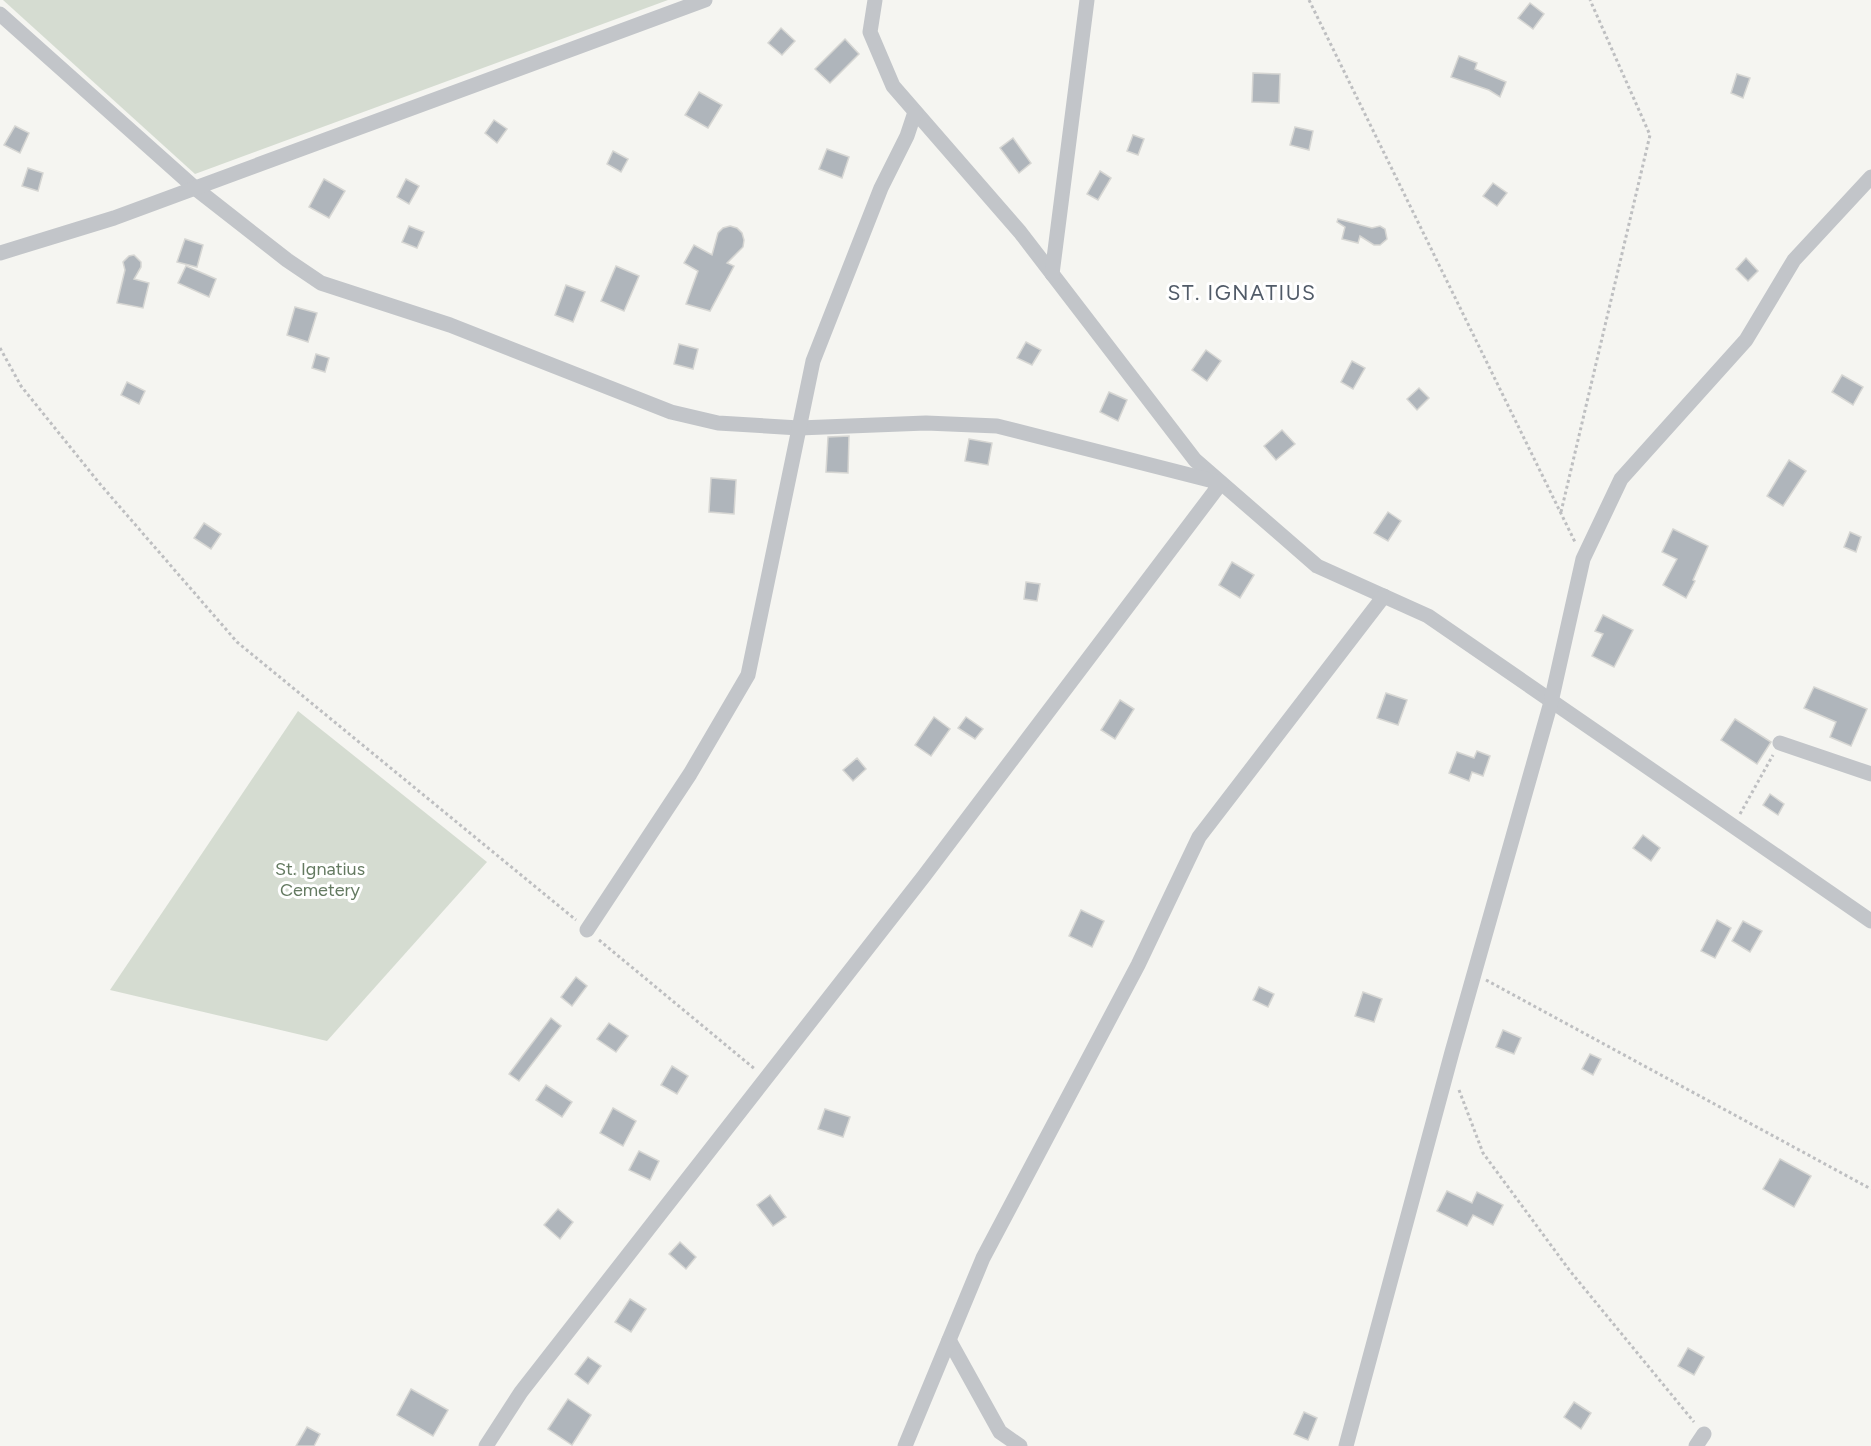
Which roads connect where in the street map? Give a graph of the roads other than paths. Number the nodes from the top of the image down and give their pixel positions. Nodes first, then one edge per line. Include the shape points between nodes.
1 (705, 0) edge
2 (875, 0) edge
3 (1088, 0) edge
4 (0, 14) edge
5 (915, 112) junction
6 (1871, 177) edge
7 (195, 188) junction
8 (0, 253) edge
9 (1052, 274) junction
10 (799, 428) junction
11 (1221, 483) junction
12 (1384, 596) junction
13 (1551, 702) junction
14 (1780, 743) road end
15 (1871, 774) edge
16 (1871, 921) edge
17 (587, 930) road end
18 (950, 1340) junction
19 (486, 1446) edge
20 (905, 1446) edge
21 (1020, 1446) edge
22 (1346, 1446) edge

1 - 7 street
2 - 5 street via 870,32 893,86
3 - 9 street
4 - 7 street
5 - 9 street
5 - 10 street via 813,361
6 - 13 street via 1794,260 1746,340 1621,479 1583,559
7 - 8 street
7 - 10 street via 321,283 450,325 671,412 718,423
9 - 11 street via 1196,460
10 - 11 street via 926,423 997,426
10 - 17 street via 748,675 690,774
11 - 12 street via 1317,566
11 - 19 street via 924,876 521,1392
12 - 13 street via 1428,616
12 - 18 street via 1199,837 1138,965 983,1258
13 - 16 street
13 - 22 street
14 - 15 street
18 - 20 street
18 - 21 street via 1000,1432

